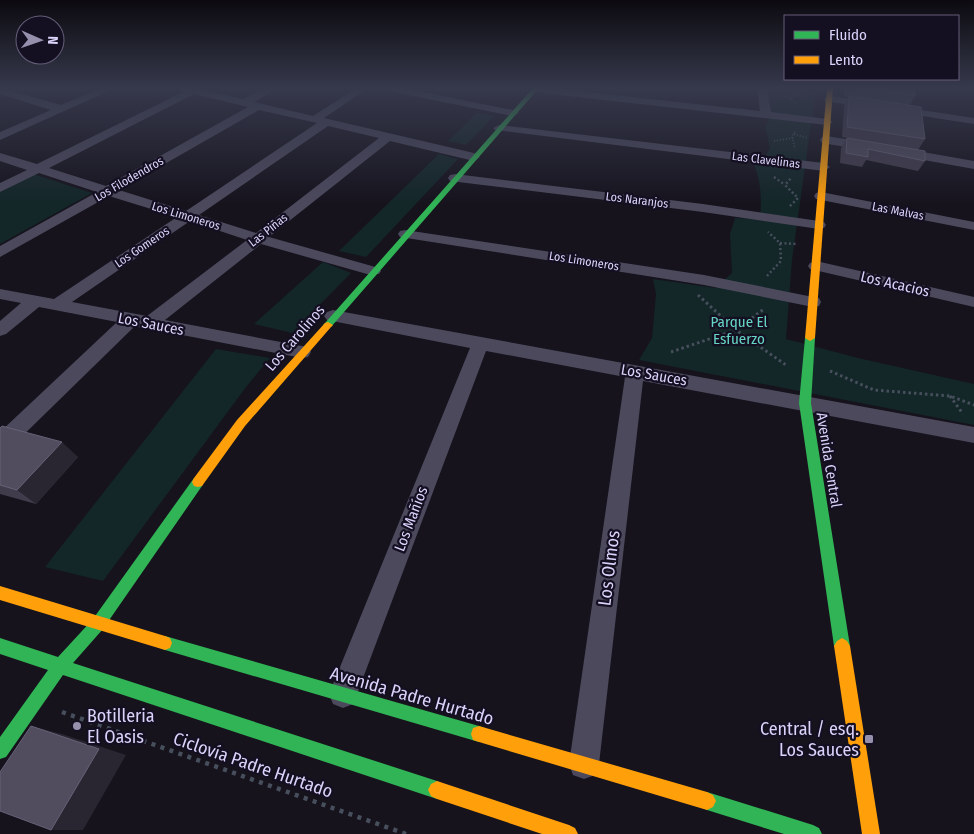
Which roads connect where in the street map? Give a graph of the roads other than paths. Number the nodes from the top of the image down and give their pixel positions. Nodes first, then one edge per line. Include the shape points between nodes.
1 (21, 127) edge
2 (118, 127) edge
3 (221, 127) edge
4 (313, 127) edge
5 (347, 127) edge
6 (827, 127) edge
7 (499, 128) joint
8 (0, 136) edge
9 (388, 136) junction
10 (826, 140) junction
11 (0, 157) edge
12 (474, 157) junction
13 (974, 165) edge
14 (824, 167) junction
15 (37, 169) junction
16 (456, 178) junction
17 (0, 188) edge
18 (107, 191) junction
19 (821, 196) junction
20 (188, 216) junction
21 (819, 225) junction
22 (974, 226) edge
23 (406, 234) junction
24 (257, 238) junction
25 (0, 252) edge
26 (816, 266) junction
27 (373, 271) junction
28 (0, 294) edge
29 (35, 301) junction
30 (813, 302) junction
31 (974, 302) edge
32 (57, 305) junction
33 (333, 316) junction
34 (139, 322) junction
35 (0, 330) edge
36 (480, 344) junction
37 (302, 352) junction
38 (635, 372) junction
39 (805, 403) junction
40 (974, 434) edge
41 (0, 445) edge
42 (0, 593) edge
43 (98, 624) junction
44 (0, 646) edge
45 (62, 666) junction
46 (343, 694) junction
47 (0, 751) edge
48 (584, 764) junction
49 (569, 834) edge
50 (813, 834) edge
51 (871, 834) edge

1 - 8 street
2 - 15 street
3 - 18 street, Los Filodendros
4 - 20 street, Los Gomeros
5 - 9 street
6 - 10 main road, Avenida Central
7 - 12 main road, Los Carolinos
7 - 14 street, Las Clavelinas
9 - 12 street
9 - 24 street, Las Piñas
10 - 13 street
10 - 14 main road, Avenida Central
11 - 15 street, Los Limoneros
12 - 16 main road, Los Carolinos
14 - 19 main road, Avenida Central
15 - 17 street
15 - 18 street, Los Limoneros
16 - 21 street, Los Naranjos
16 - 23 main road, Los Carolinos
18 - 20 street, Los Limoneros
18 - 25 street, Los Filodendros
19 - 21 main road, Avenida Central
19 - 22 street, Las Malvas
20 - 24 street, Los Limoneros
20 - 32 street, Los Gomeros
21 - 26 main road, Avenida Central
23 - 27 main road, Los Carolinos
23 - 30 street, Los Limoneros via 676,275
24 - 27 street, Los Limoneros
24 - 34 street, Las Piñas
26 - 30 main road, Avenida Central
26 - 31 street, Los Acacios
27 - 33 main road, Los Carolinos
28 - 29 street, Los Sauces
29 - 32 street, Los Sauces
29 - 35 street
30 - 39 main road, Avenida Central
32 - 34 street, Los Sauces
33 - 36 street, Los Sauces
33 - 37 main road, Los Carolinos
34 - 37 street, Los Sauces
34 - 41 street, Las Piñas
36 - 38 street, Los Sauces
36 - 46 street, Los Mañíos
37 - 43 main road, Los Carolinos via 241,424
38 - 39 street, Los Sauces
38 - 48 street, Los Olmos
39 - 40 street, Los Sauces
39 - 51 main road, Avenida Central
42 - 43 main road, Avenida Padre Hurtado
43 - 45 main road, Los Carolinos
43 - 46 main road, Avenida Padre Hurtado
44 - 45 main road
45 - 47 main road, Los Carolinos
45 - 49 main road
46 - 48 main road, Avenida Padre Hurtado
48 - 50 main road, Avenida Padre Hurtado

